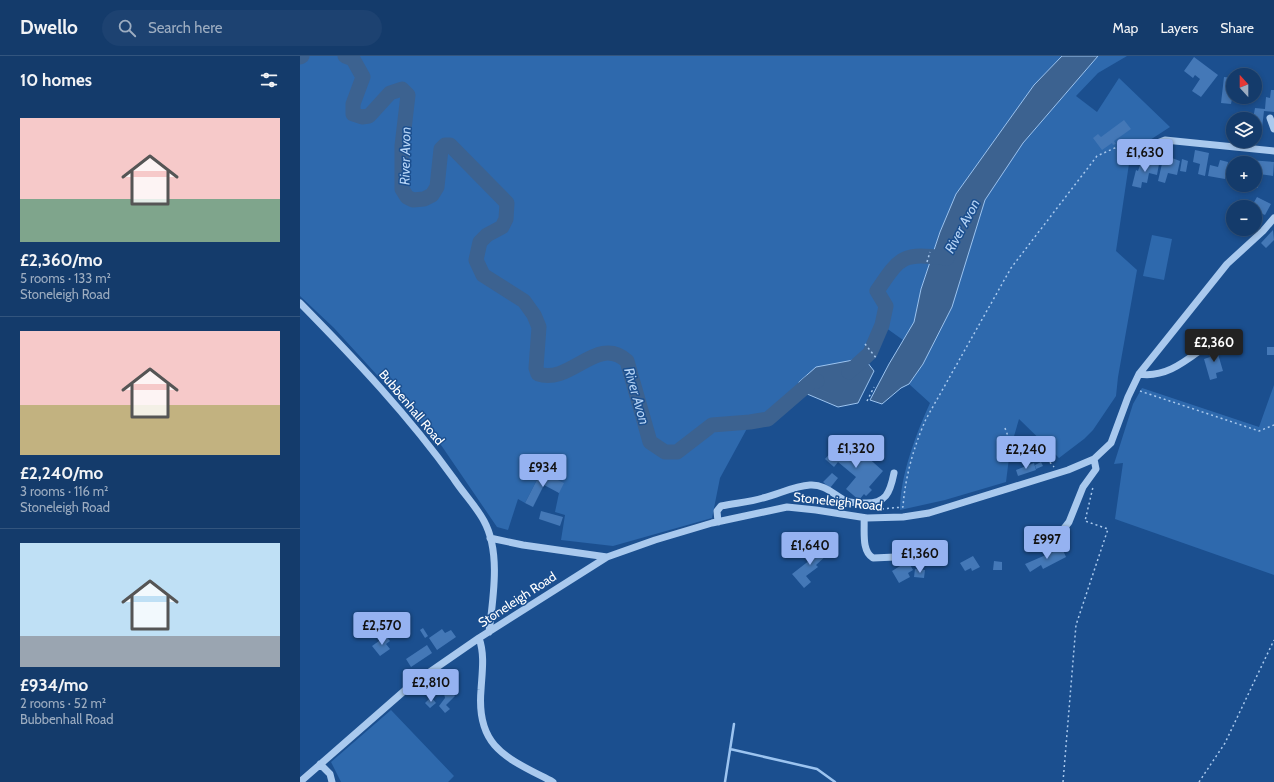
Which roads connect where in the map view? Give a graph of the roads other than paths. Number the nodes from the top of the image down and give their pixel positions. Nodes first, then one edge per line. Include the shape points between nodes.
1 (1270, 118) dead end
2 (1274, 129) edge
3 (1152, 145) road end
4 (1274, 152) edge
5 (1274, 218) edge
6 (300, 303) edge
7 (1202, 349) dead end
8 (1139, 374) junction
9 (1094, 459) junction
10 (894, 473) dead end
11 (864, 518) junction
12 (718, 522) junction
13 (490, 538) junction
14 (1047, 550) dead end
15 (918, 556) dead end
16 (607, 557) junction
17 (489, 632) junction
18 (479, 638) junction
19 (320, 764) junction
20 (300, 782) edge
21 (332, 782) edge
22 (553, 782) edge

1 - 2 street
3 - 4 street via 1165,140
5 - 8 street, Stoneleigh Road via 1227,264
6 - 13 street, Bubbenhall Road via 403,413 484,521
7 - 8 street via 1164,373 1151,376
8 - 9 street, Stoneleigh Road via 1131,388 1111,443
9 - 11 street, Stoneleigh Road via 929,513
9 - 14 street via 1096,469 1083,487 1069,522
10 - 12 street via 886,496 874,503 846,501 827,489 809,485 721,506 717,511
11 - 12 street, Stoneleigh Road via 788,507
11 - 15 street via 865,549 868,555 873,558
12 - 16 street, Stoneleigh Road
13 - 16 street
13 - 17 street, Bubbenhall Road via 495,578
16 - 17 street, Stoneleigh Road
17 - 18 street, Stoneleigh Road
18 - 19 street, Stoneleigh Road via 411,685
18 - 22 street via 483,653 480,707 484,731 501,752
19 - 20 street, Stoneleigh Road
19 - 21 street via 330,774

